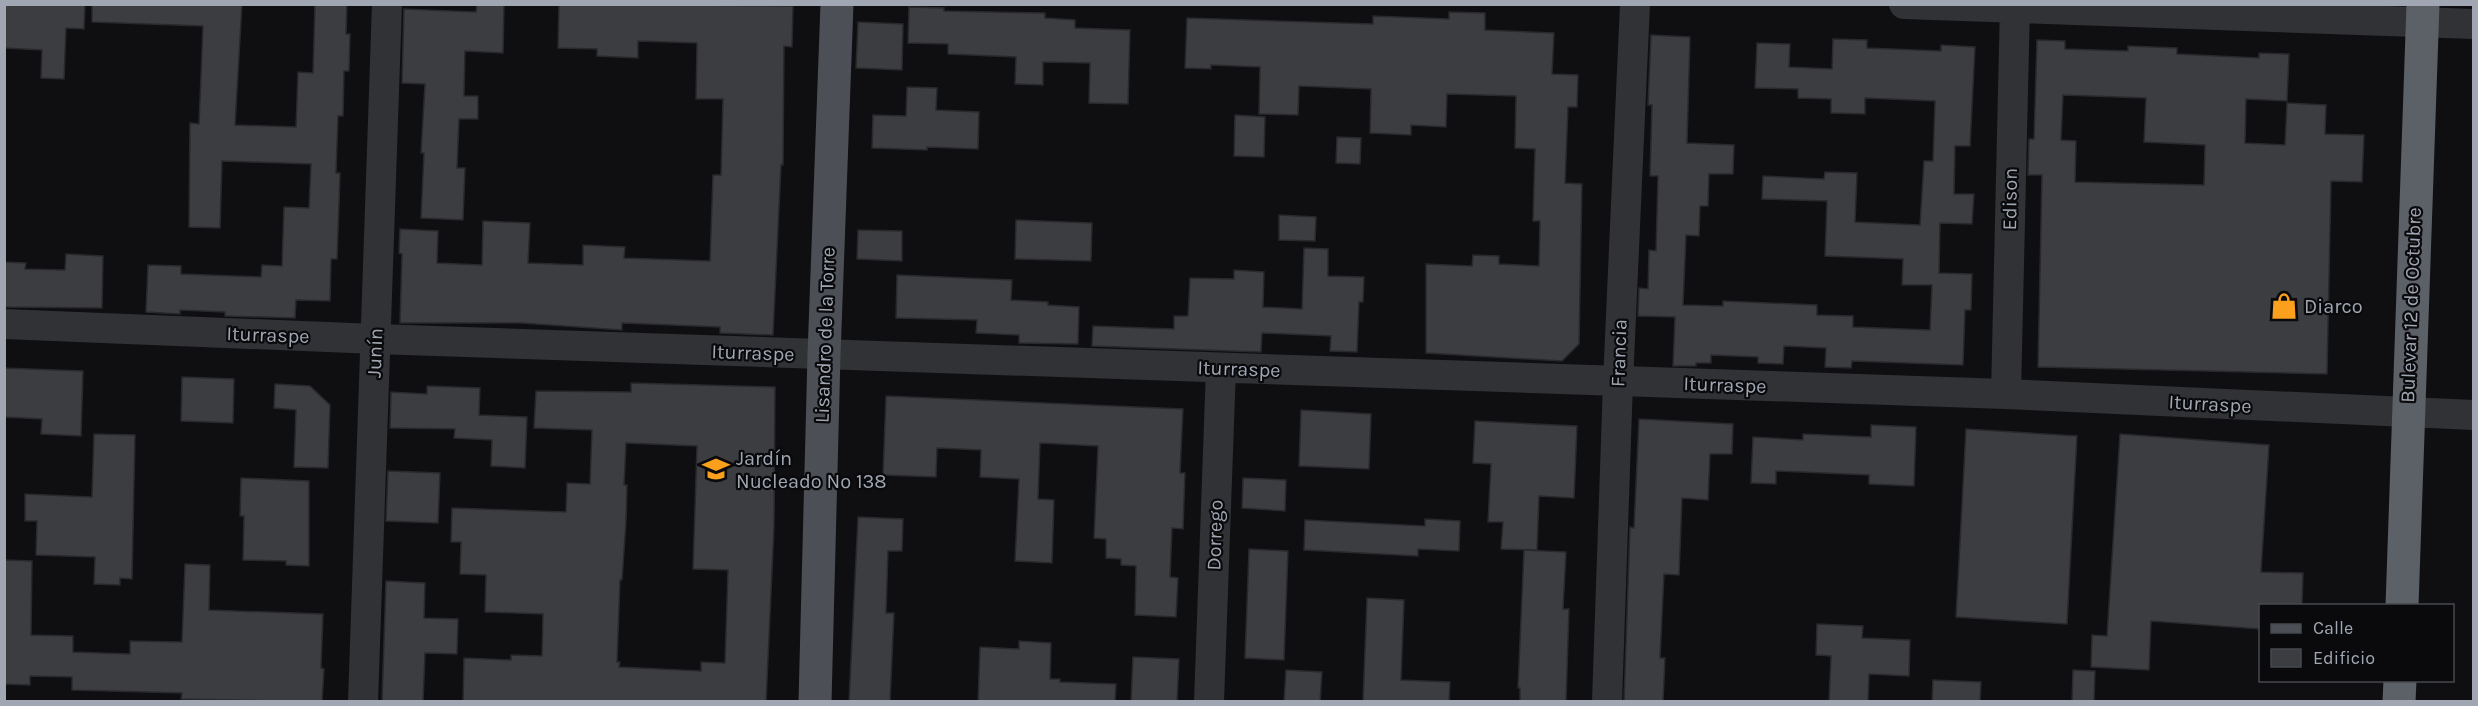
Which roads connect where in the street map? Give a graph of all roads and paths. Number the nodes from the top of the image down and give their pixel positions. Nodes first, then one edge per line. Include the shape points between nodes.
1 (387, 4) edge
2 (837, 4) edge
3 (1635, 4) edge
4 (1904, 4) edge
5 (2015, 6) edge
6 (2422, 13) edge
7 (2474, 24) edge
8 (4, 324) edge
9 (376, 339) junction
10 (824, 355) junction
11 (1221, 368) junction
12 (1618, 382) junction
13 (2006, 394) junction
14 (2407, 413) junction
15 (2474, 415) edge
16 (2402, 604) edge
17 (2400, 682) edge
18 (363, 702) edge
19 (815, 702) edge
20 (1209, 702) edge
21 (1607, 702) edge
22 (2399, 702) edge

1 - 9 street, Junín
2 - 10 main road, Lisandro de la Torre
3 - 12 street, Francia
4 - 5 street
5 - 6 street
5 - 13 street, Edison
6 - 7 street
6 - 14 highway, Bulevar 12 de Octubre
8 - 9 street, Iturraspe
9 - 10 street, Iturraspe
9 - 18 street, Junín
10 - 11 street, Iturraspe
10 - 19 main road, Lisandro de la Torre
11 - 12 street, Iturraspe
11 - 20 street, Dorrego
12 - 13 street, Iturraspe
12 - 21 street, Francia
13 - 14 street, Iturraspe
14 - 15 street, Iturraspe
14 - 16 highway, Bulevar 12 de Octubre
17 - 22 highway

